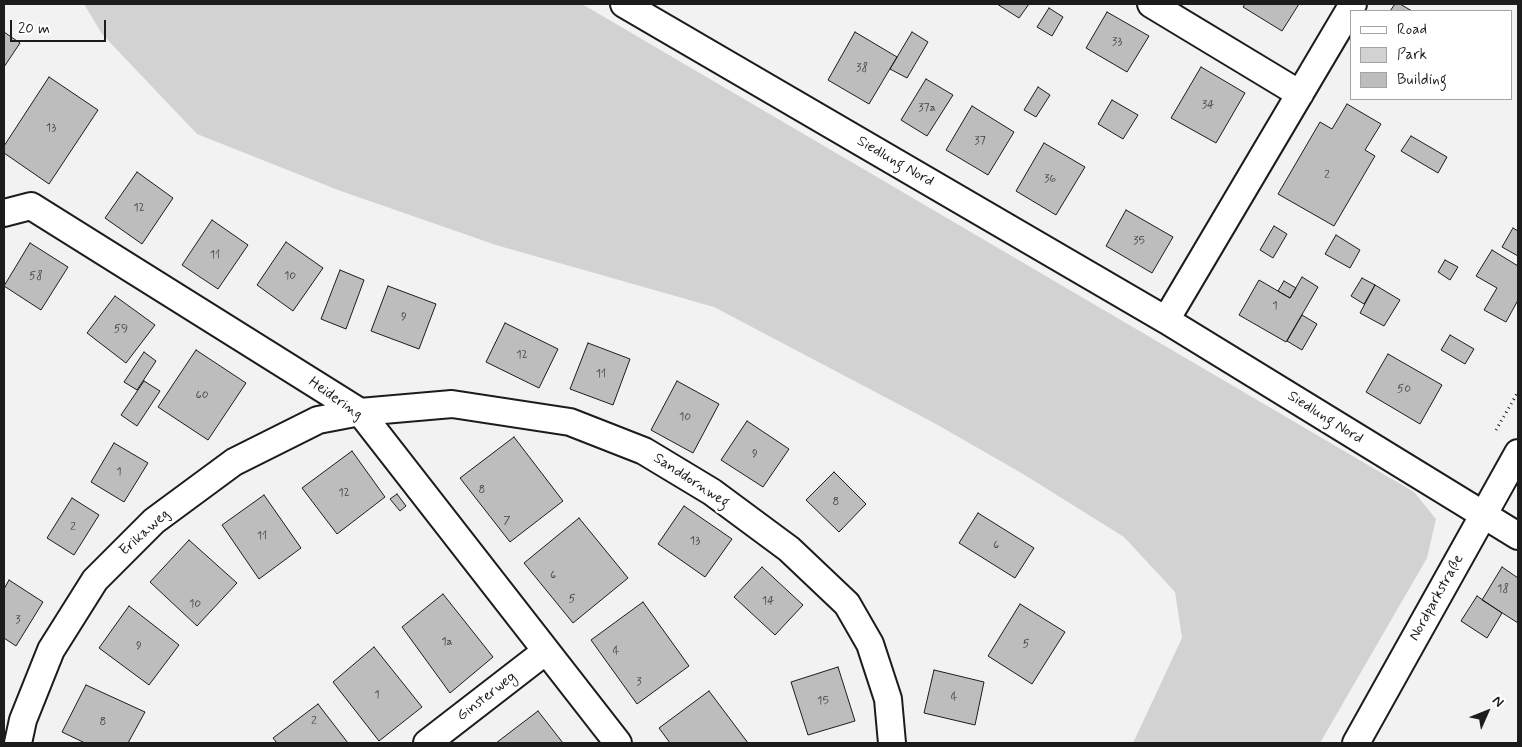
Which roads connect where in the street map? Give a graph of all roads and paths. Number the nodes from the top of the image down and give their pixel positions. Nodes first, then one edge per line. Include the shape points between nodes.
1 (624, 4) edge
2 (1151, 4) edge
3 (1353, 4) edge
4 (1300, 94) junction
5 (4, 213) edge
6 (1166, 320) junction
7 (360, 412) junction
8 (1518, 453) edge
9 (1484, 515) junction
10 (1518, 536) edge
11 (546, 651) junction
12 (18, 743) edge
13 (427, 743) edge
14 (618, 743) edge
15 (892, 743) edge
16 (1356, 743) edge

1 - 6 street, Siedlung Nord
2 - 4 street
3 - 4 street
4 - 6 street
5 - 7 street, Heidering via 31,206
6 - 9 street, Siedlung Nord
7 - 11 street, Heidering
7 - 12 street, Erikaweg via 318,420 234,462 154,521 94,580 50,650 23,720
7 - 15 street, Sanddornweg via 452,404 570,422 644,451 712,492 789,549 847,604 873,653 888,698
8 - 9 street, Nordparkstraße
9 - 10 street, Siedlung Nord
9 - 16 street, Nordparkstraße
11 - 13 street, Ginsterweg
11 - 14 street, Heidering

